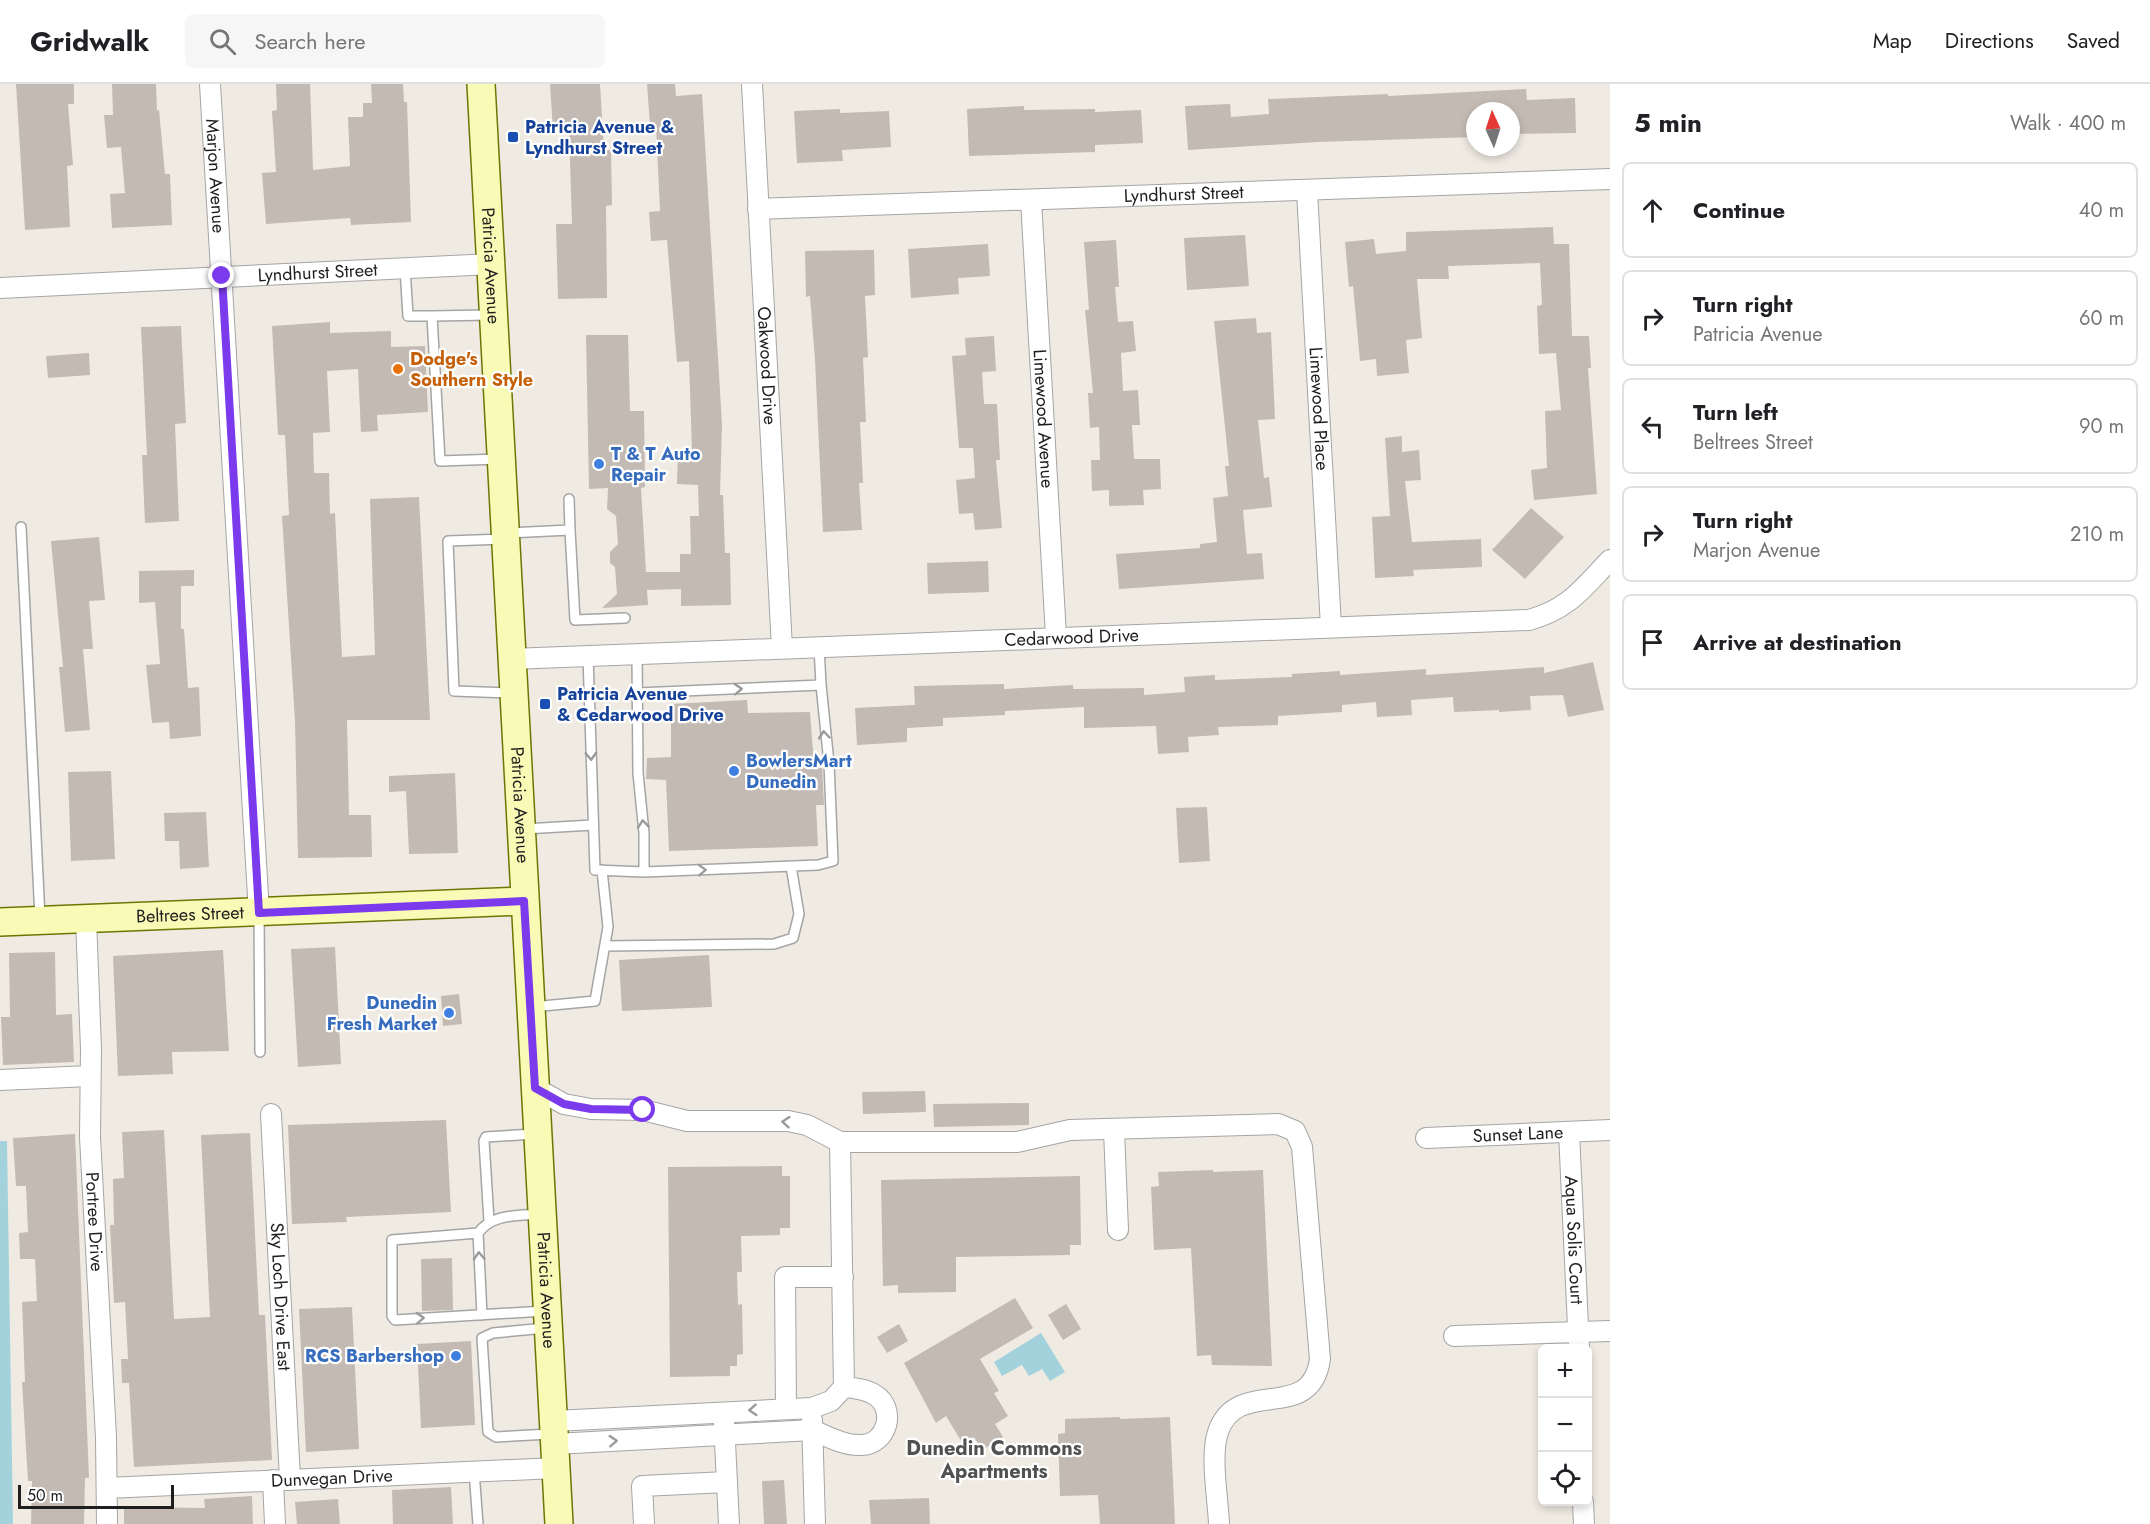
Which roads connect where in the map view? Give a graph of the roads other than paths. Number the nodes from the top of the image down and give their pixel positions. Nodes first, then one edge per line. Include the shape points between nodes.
1 (210, 84) edge
2 (481, 84) edge
3 (752, 84) edge
4 (1610, 179) edge
5 (1307, 191) junction
6 (1031, 200) junction
7 (758, 209) junction
8 (492, 264) junction
9 (405, 268) junction
10 (222, 276) junction
11 (0, 288) edge
12 (494, 315) junction
13 (432, 316) junction
14 (501, 459) junction
15 (569, 499) dead end
16 (21, 527) dead end
17 (570, 530) junction
18 (505, 536) junction
19 (1610, 560) edge
20 (625, 618) dead end
21 (1331, 627) junction
22 (1056, 636) junction
23 (819, 646) junction
24 (782, 648) junction
25 (637, 653) junction
26 (588, 656) junction
27 (511, 659) junction
28 (820, 685) junction
29 (513, 693) junction
30 (638, 693) junction
31 (593, 825) junction
32 (520, 829) junction
33 (791, 867) junction
34 (602, 870) junction
35 (644, 872) junction
36 (524, 901) junction
37 (259, 913) junction
38 (86, 919) junction
39 (40, 921) junction
40 (0, 922) edge
41 (605, 946) junction
42 (530, 1007) junction
43 (260, 1052) dead end
44 (90, 1076) junction
45 (0, 1080) edge
46 (535, 1088) junction
47 (270, 1114) dead end
48 (1114, 1130) junction
49 (1610, 1130) edge
50 (1569, 1132) junction
51 (538, 1133) junction
52 (1426, 1138) dead end
53 (840, 1142) junction
54 (542, 1214) junction
55 (489, 1221) junction
56 (1118, 1230) dead end
57 (478, 1233) junction
58 (843, 1277) junction
59 (482, 1314) junction
60 (548, 1319) junction
61 (1610, 1331) edge
62 (1454, 1336) dead end
63 (1578, 1340) edge
64 (844, 1387) junction
65 (786, 1408) junction
66 (812, 1408) junction
67 (723, 1413) junction
68 (812, 1430) junction
69 (724, 1435) junction
70 (555, 1442) junction
71 (474, 1471) junction
72 (282, 1480) junction
73 (727, 1482) junction
74 (107, 1488) junction
75 (1583, 1506) edge
76 (106, 1524) edge
77 (275, 1524) edge
78 (478, 1524) edge
79 (559, 1524) edge
80 (644, 1524) edge
81 (729, 1524) edge
82 (815, 1524) edge
83 (1219, 1524) edge
84 (1584, 1524) edge

1 - 10 street, Marjon Avenue
2 - 8 street, Patricia Avenue
3 - 7 street, Oakwood Drive
4 - 5 street, Lyndhurst Street
5 - 6 street, Lyndhurst Street
5 - 21 street, Limewood Place
6 - 7 street, Lyndhurst Street
6 - 22 street, Limewood Avenue
7 - 24 street, Oakwood Drive
8 - 9 street, Lyndhurst Street
8 - 12 street, Patricia Avenue
9 - 10 street, Lyndhurst Street
9 - 13 lane via 408,316
10 - 11 street, Lyndhurst Street
10 - 37 street, Marjon Avenue
12 - 13 lane
12 - 14 street, Patricia Avenue
13 - 14 lane via 440,461
14 - 18 street, Patricia Avenue
15 - 17 lane
16 - 39 lane
17 - 18 lane
17 - 20 lane via 575,620
18 - 27 street, Patricia Avenue
18 - 29 lane via 448,541 454,691
19 - 21 street, Cedarwood Drive via 1572,600 1552,614 1529,620
21 - 22 street, Cedarwood Drive
22 - 23 street, Cedarwood Drive
23 - 24 street, Cedarwood Drive
23 - 28 lane
24 - 25 street, Cedarwood Drive
25 - 26 street, Cedarwood Drive
25 - 30 lane
26 - 27 street, Cedarwood Drive
26 -> 31 lane
27 - 29 street, Patricia Avenue
30 -> 28 lane
33 -> 28 lane via 833,861 829,764
29 - 32 street, Patricia Avenue
35 -> 30 lane
31 - 32 lane
31 - 34 lane via 595,870
32 - 36 street, Patricia Avenue
35 -> 33 lane
33 - 41 lane via 799,914 793,938 774,944
34 - 35 lane
34 - 41 lane via 608,927
36 - 37 street, Beltrees Street
36 - 42 street, Patricia Avenue
37 - 38 street, Beltrees Street
37 - 43 lane
38 - 39 street, Beltrees Street
38 - 44 street, Portree Drive
39 - 40 street, Beltrees Street
41 - 42 lane via 595,1001
42 - 46 street, Patricia Avenue
44 - 45 street
44 - 74 street, Portree Drive
46 - 51 street, Patricia Avenue
53 -> 46 street via 807,1125 788,1121 687,1121 643,1110 591,1109 564,1104
47 - 72 street, Sky Loch Drive East
48 - 53 street via 1070,1130 1017,1142
48 - 56 street
48 - 83 street via 1278,1125 1294,1131 1302,1147 1318,1372 1302,1393 1248,1401 1225,1418 1216,1448
49 - 50 street, Sunset Lane
50 - 52 street, Sunset Lane
50 - 63 street, Aqua Solis Court
51 - 54 street, Patricia Avenue
51 - 55 lane via 486,1137
53 - 58 street
54 - 55 lane
54 - 60 street, Patricia Avenue
55 - 57 lane
59 -> 57 lane
57 -> 59 lane via 392,1240 392,1317 395,1320
58 - 64 street
58 - 65 street via 785,1276
59 - 60 lane
60 - 70 street, Patricia Avenue
60 - 70 lane via 482,1338 488,1432 496,1437
61 - 63 street
62 - 63 street
64 - 66 street via 831,1401
64 - 68 street via 876,1395 885,1404 888,1414 882,1435 862,1446
65 - 66 street
65 -> 67 street
66 - 68 street
67 - 69 street
67 - 70 street
68 - 69 street
68 - 82 street
70 -> 69 street
69 - 73 street
70 - 71 street, Dunvegan Drive
70 - 79 street, Patricia Avenue
71 - 72 street, Dunvegan Drive
71 - 78 lane
72 - 74 street, Dunvegan Drive
72 - 77 street, Sky Loch Drive East
73 - 80 street via 642,1486
73 - 81 street
74 - 76 street, Portree Drive
75 - 84 street

